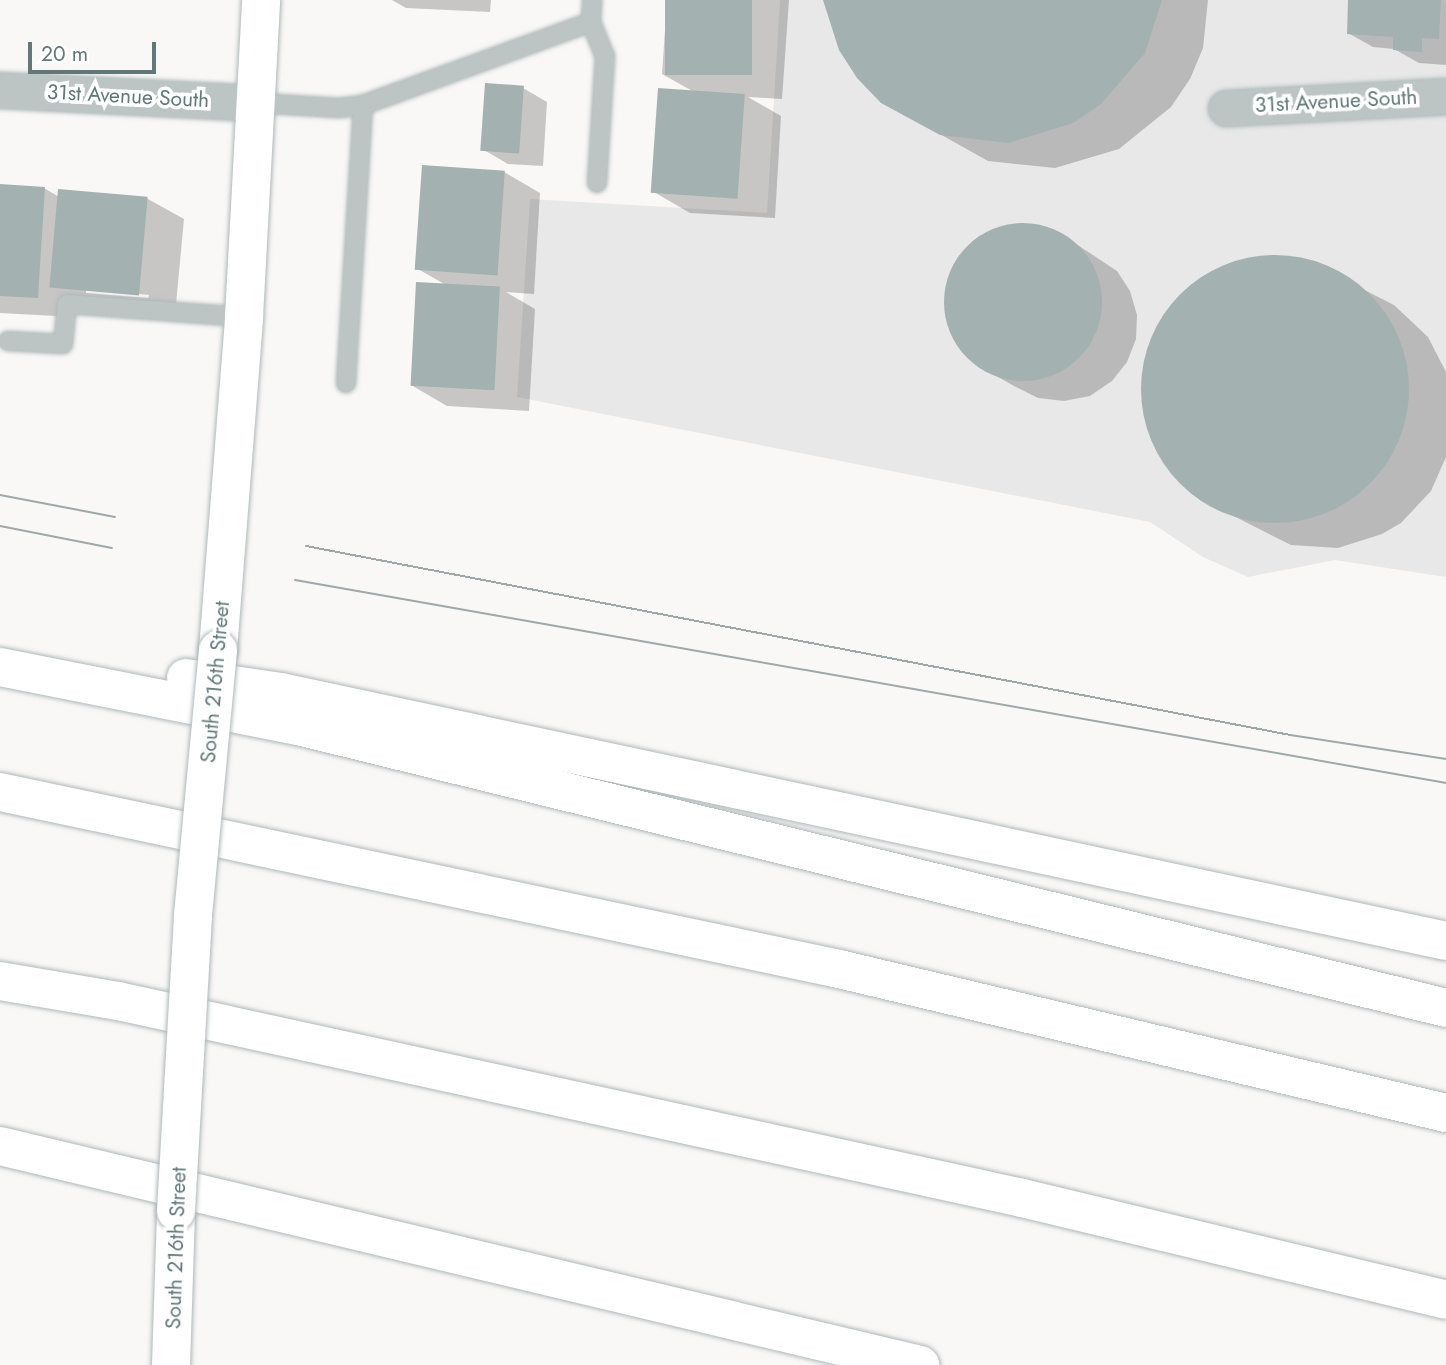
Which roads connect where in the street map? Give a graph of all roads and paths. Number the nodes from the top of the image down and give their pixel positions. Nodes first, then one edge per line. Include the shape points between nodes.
1 (261, 0) edge
2 (592, 0) edge
3 (591, 22) junction
4 (0, 90) edge
5 (1446, 96) edge
6 (256, 103) junction
7 (363, 105) junction
8 (1226, 108) dead end
9 (597, 183) dead end
10 (244, 317) junction
11 (8, 341) dead end
12 (346, 383) dead end
13 (0, 653) edge
14 (0, 667) edge
15 (0, 792) edge
16 (1446, 941) edge
17 (0, 981) edge
18 (1446, 1008) edge
19 (1446, 1113) edge
20 (0, 1146) edge
21 (1446, 1300) edge
22 (171, 1365) edge
23 (920, 1365) edge

1 - 6 main road, South 216th Street
2 - 3 lane
3 - 7 lane
3 - 9 lane via 605,56
4 - 6 street, 31st Avenue South
5 - 8 street, 31st Avenue South
6 - 7 lane
6 - 10 main road, South 216th Street
7 - 12 lane
10 - 11 lane via 67,304 63,344
10 - 22 main road, South 216th Street, bridge via 193,915
13 - 16 main road via 281,692
14 - 18 main road via 298,726
15 - 19 main road via 839,969
17 - 21 main road via 118,1001 995,1192
20 - 23 main road

